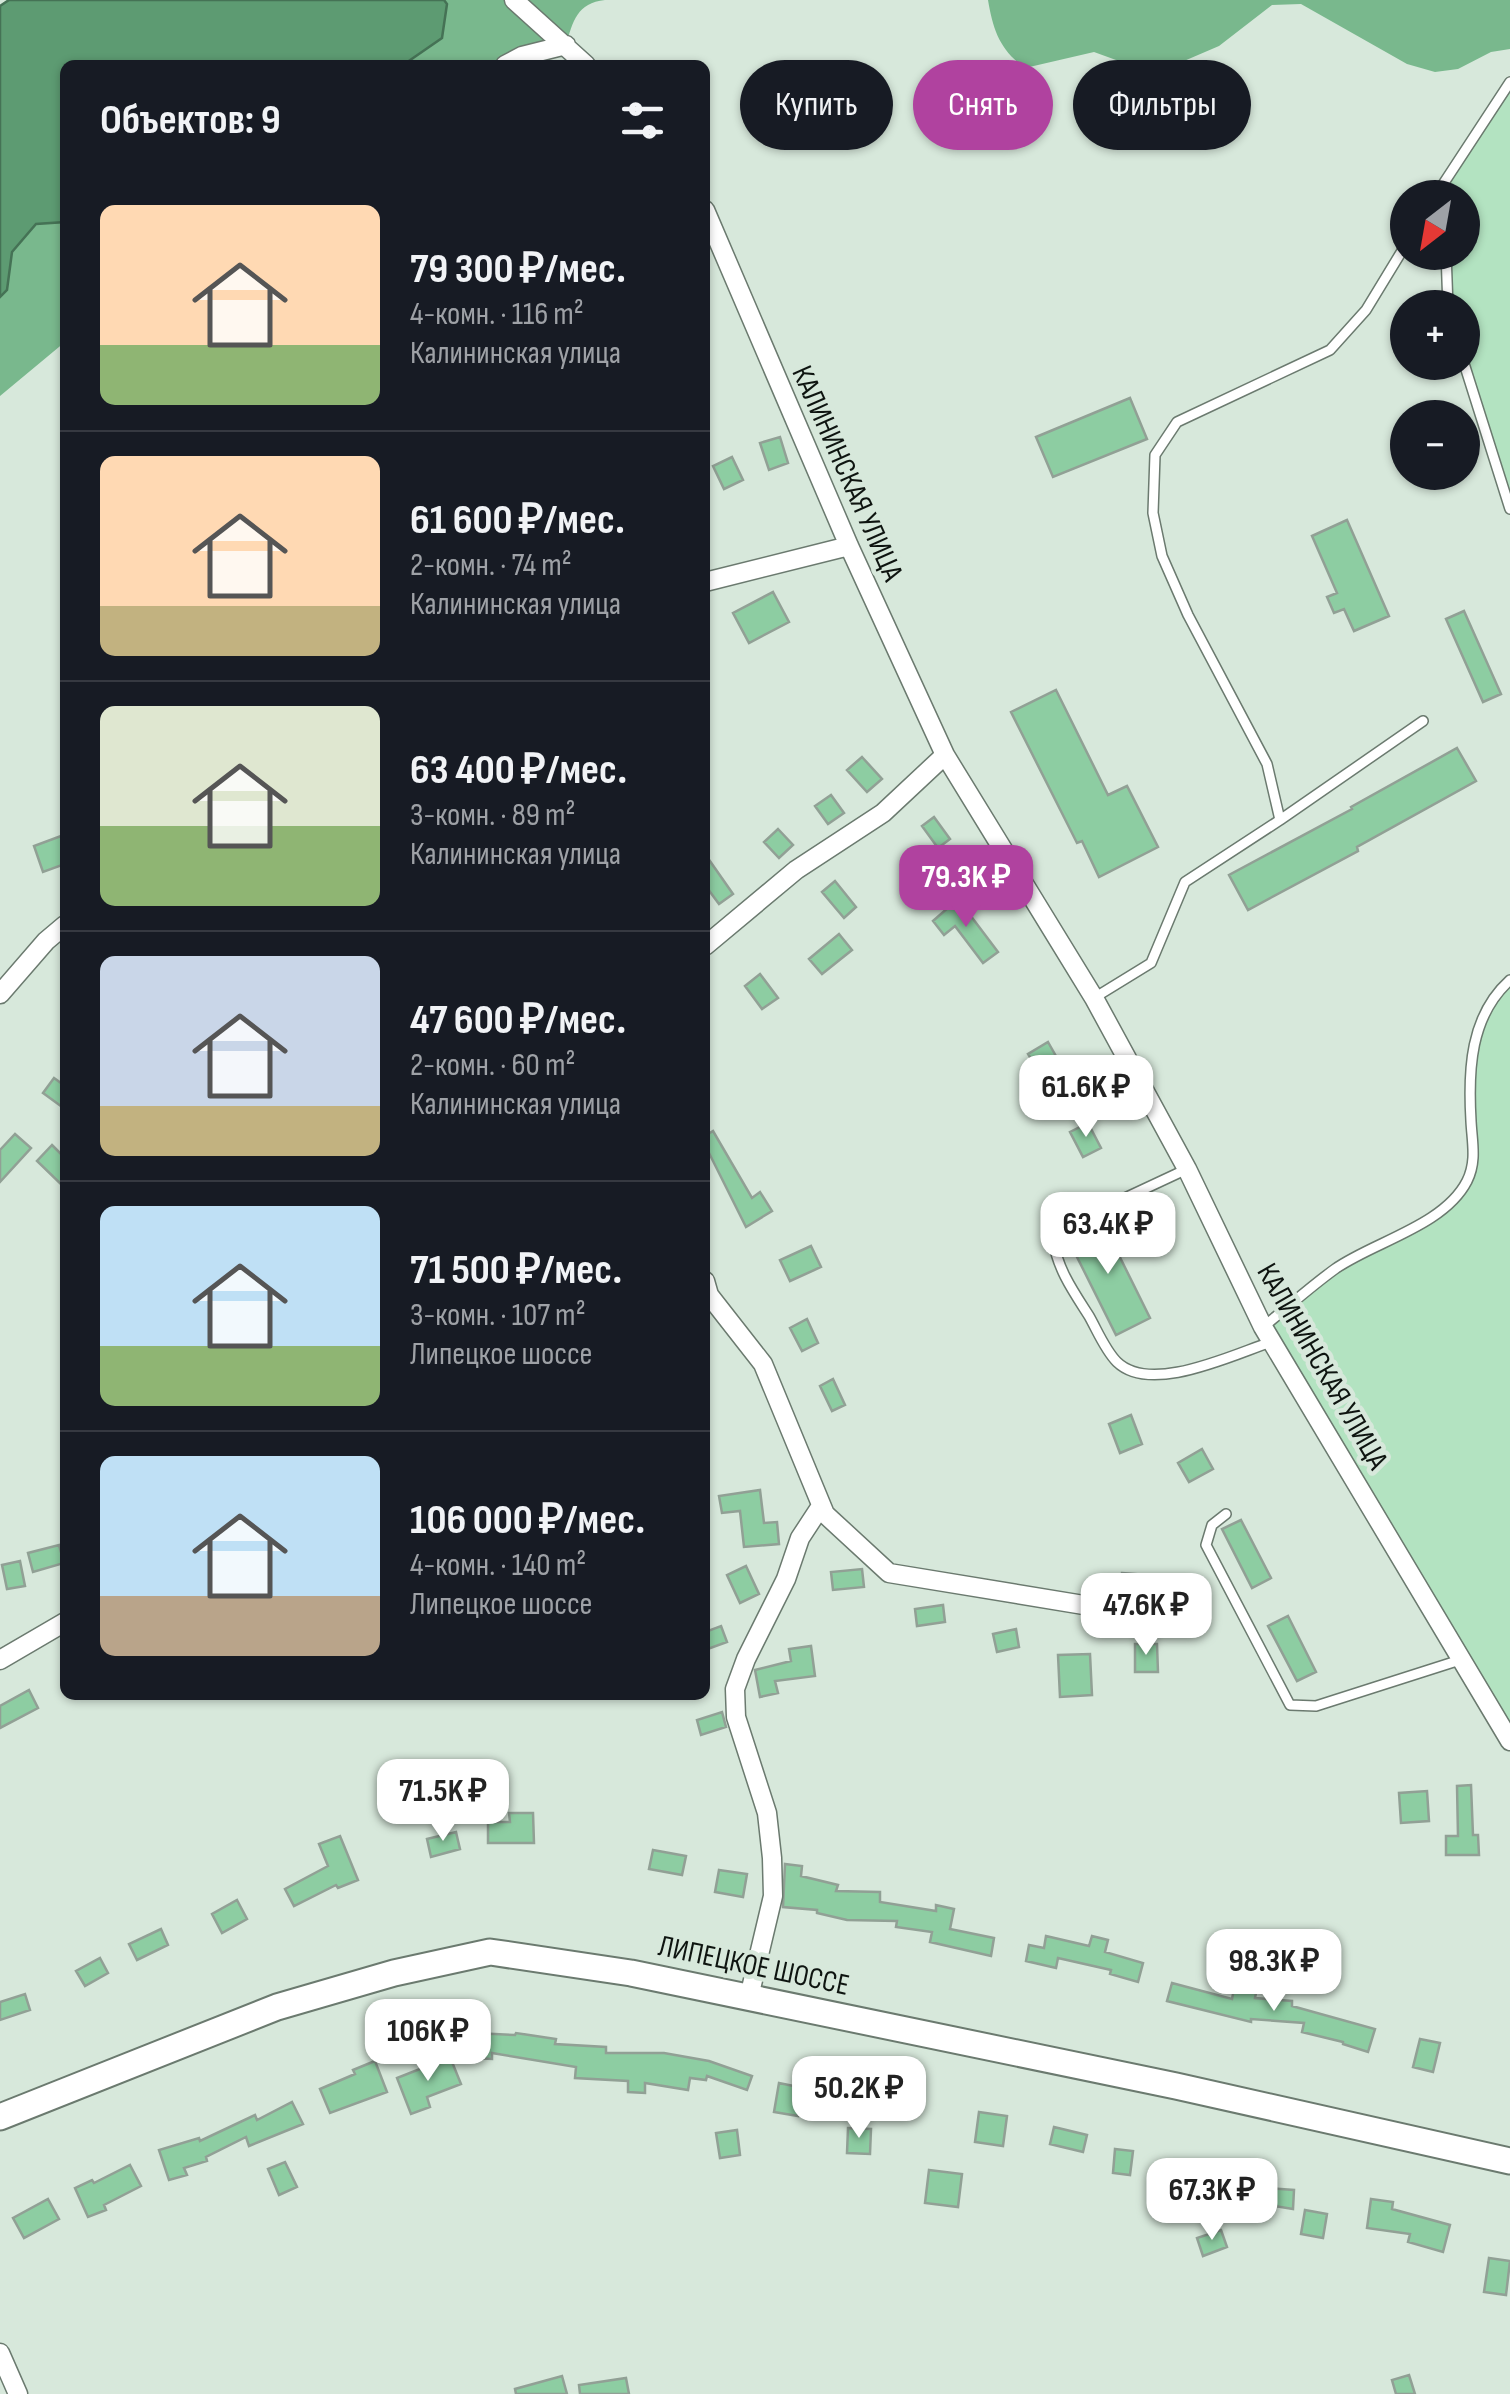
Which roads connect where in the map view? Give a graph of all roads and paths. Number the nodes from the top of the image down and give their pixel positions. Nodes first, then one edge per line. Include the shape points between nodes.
1 (514, 0) edge
2 (566, 45) junction
3 (514, 60) edge
4 (581, 60) edge
5 (1510, 82) edge
6 (1445, 180) edge
7 (710, 222) edge
8 (1390, 270) edge
9 (1469, 380) edge
10 (1510, 509) edge
11 (848, 546) junction
12 (710, 581) edge
13 (1423, 721) dead end
14 (945, 755) junction
15 (1280, 820) junction
16 (60, 929) edge
17 (710, 942) edge
18 (1510, 980) edge
19 (0, 994) edge
20 (1094, 998) junction
21 (1187, 1169) junction
22 (710, 1296) edge
23 (1268, 1334) junction
24 (821, 1506) junction
25 (1226, 1514) dead end
26 (1114, 1610) dead end
27 (60, 1625) edge
28 (1463, 1659) junction
29 (0, 1660) edge
30 (1510, 1741) edge
31 (749, 1997) junction
32 (0, 2117) edge
33 (1510, 2161) edge
34 (0, 2353) edge
35 (18, 2394) edge

1 - 2 street
2 - 3 street
2 - 4 street
5 - 6 lane
7 - 11 street, КАЛИНИНСКАЯ УЛИЦА
8 - 15 lane via 1330,350 1177,422 1155,455 1153,512 1162,556 1267,764
9 - 10 lane
11 - 12 street
11 - 14 street, КАЛИНИНСКАЯ УЛИЦА
13 - 15 lane
14 - 17 street via 883,814 796,870
14 - 20 street, КАЛИНИНСКАЯ УЛИЦА
15 - 20 lane via 1185,882 1151,963
16 - 19 street
18 - 23 lane via 1493,996 1470,1063 1474,1157 1467,1182 1402,1235 1338,1267
20 - 21 street, КАЛИНИНСКАЯ УЛИЦА
21 - 23 street, КАЛИНИНСКАЯ УЛИЦА
21 - 23 lane via 1065,1226 1054,1240 1058,1266 1118,1364 1144,1374 1214,1364
22 - 24 street via 763,1364
23 - 28 street, КАЛИНИНСКАЯ УЛИЦА
24 - 26 street via 888,1572
24 - 31 street via 800,1538 735,1689 736,1718 767,1813 772,1858 772,1896
25 - 28 lane via 1212,1525 1206,1545 1290,1705 1316,1706
27 - 29 street
28 - 30 street, КАЛИНИНСКАЯ УЛИЦА
31 - 32 street, ЛИПЕЦКОЕ ШОССЕ via 490,1952 277,2007
31 - 33 street, ЛИПЕЦКОЕ ШОССЕ
34 - 35 street

